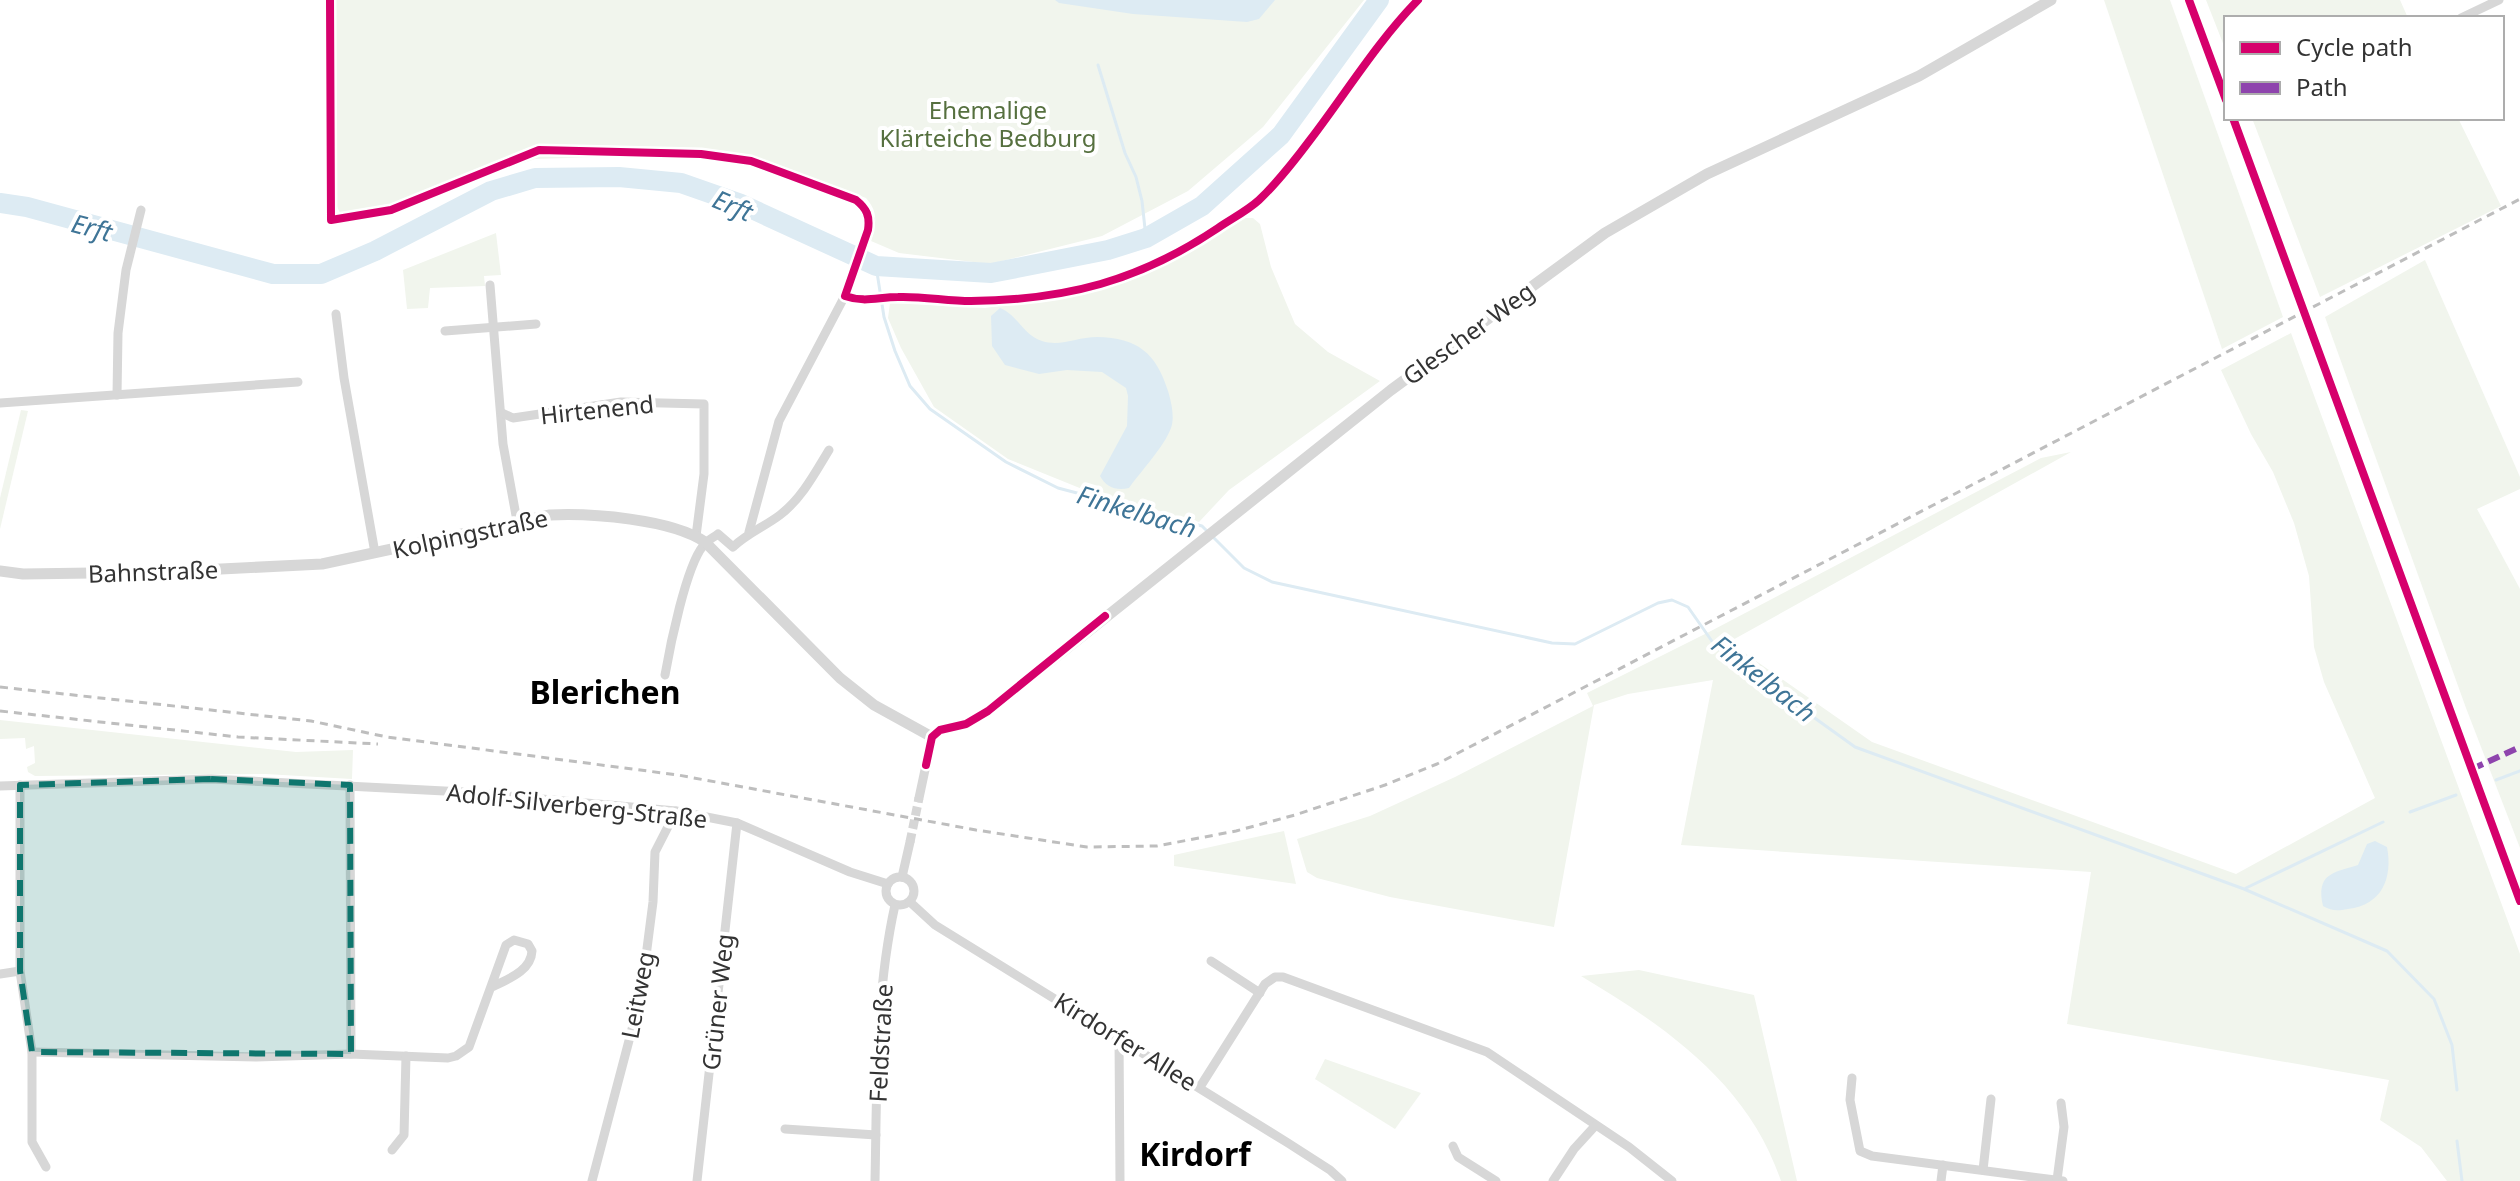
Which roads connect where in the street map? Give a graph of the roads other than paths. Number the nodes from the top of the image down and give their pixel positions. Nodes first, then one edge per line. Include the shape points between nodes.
1 (2051, 0) edge
2 (2499, 0) edge
3 (2465, 16) edge
4 (701, 154) dead end
5 (141, 210) dead end
6 (490, 285) dead end
7 (336, 314) dead end
8 (536, 324) dead end
9 (494, 328) junction
10 (445, 331) dead end
11 (298, 382) dead end
12 (117, 395) junction
13 (0, 403) edge
14 (502, 413) junction
15 (829, 450) dead end
16 (517, 521) junction
17 (749, 532) junction
18 (701, 539) junction
19 (375, 553) junction
20 (306, 565) joint
21 (0, 571) edge
22 (665, 675) dead end
23 (932, 737) junction
24 (20, 785) junction
25 (350, 785) junction
26 (0, 786) edge
27 (919, 798) tunnel mouth
28 (676, 811) junction
29 (737, 823) junction
30 (910, 842) tunnel mouth
31 (902, 877) junction
32 (888, 884) junction
33 (910, 902) junction
34 (895, 905) junction
35 (1211, 961) dead end
36 (20, 971) junction
37 (0, 974) edge
38 (492, 987) junction
39 (1260, 993) junction
40 (1119, 1037) junction
41 (32, 1052) junction
42 (351, 1054) junction
43 (406, 1056) junction
44 (1852, 1078) dead end
45 (1200, 1087) junction
46 (1991, 1099) dead end
47 (2061, 1103) dead end
48 (1595, 1126) junction
49 (785, 1129) dead end
50 (876, 1135) junction
51 (1453, 1146) dead end
52 (392, 1150) dead end
53 (1943, 1165) junction
54 (46, 1167) dead end
55 (1983, 1170) junction
56 (592, 1181) edge
57 (697, 1181) edge
58 (875, 1181) edge
59 (1120, 1181) edge
60 (1342, 1181) edge
61 (1496, 1181) edge
62 (1553, 1181) edge
63 (1672, 1181) edge
64 (1941, 1181) edge
65 (2060, 1181) edge

1 - 23 street, Glescher Weg via 1919,76 1707,174 1605,233 1391,390 994,707
2 - 3 street
4 - 17 street via 751,161 856,200 870,219 851,281 779,421
5 - 12 street via 126,270
6 - 9 street
7 - 19 street, Kolpingstraße
8 - 9 street
9 - 10 street
9 - 14 street
11 - 12 street
12 - 13 street
14 - 16 street
14 - 18 street, Hirtenend via 513,418 621,402 704,404
15 - 17 street via 793,503
16 - 18 street, Kolpingstraße via 584,514 624,518
16 - 19 street, Kolpingstraße
17 - 18 street via 733,547 718,534
18 - 22 street
18 - 23 street via 840,678 874,705
19 - 20 street, Kolpingstraße
20 - 21 street, Bahnstraße via 161,572
23 - 27 street
24 - 25 street, Adolf-Silverberg-Straße via 211,779
24 - 26 street, Adolf-Silverberg-Straße
24 - 36 street
25 - 28 street, Adolf-Silverberg-Straße
25 - 42 street
28 - 29 street, Adolf-Silverberg-Straße
28 - 56 street, Leitweg via 655,852 641,995
29 - 32 street, Adolf-Silverberg-Straße
29 - 57 street, Grüner Weg
30 - 31 street
31 - 32 street
31 - 33 street via 914,888
32 - 34 street via 886,897
33 - 34 street
33 - 40 street, Kirdorfer Allee via 935,925
34 - 50 street, Feldstraße via 881,991
35 - 39 street
36 - 37 street
36 - 41 street
38 - 38 street via 506,945 514,940 528,944 530,962
38 - 43 street via 469,1047 448,1058
39 - 45 street
39 - 48 street via 1275,977 1283,977 1487,1052
40 - 45 street, Kirdorfer Allee
40 - 59 street
41 - 42 street
41 - 54 street via 32,1142
42 - 43 street
43 - 52 street via 404,1135
44 - 53 street via 1850,1100 1860,1151
45 - 60 street, Kirdorfer Allee
46 - 55 street
47 - 65 street
48 - 62 street
48 - 63 street
49 - 50 street
50 - 58 street, Feldstraße
51 - 61 street via 1458,1157
53 - 55 street
53 - 64 street
55 - 65 street

